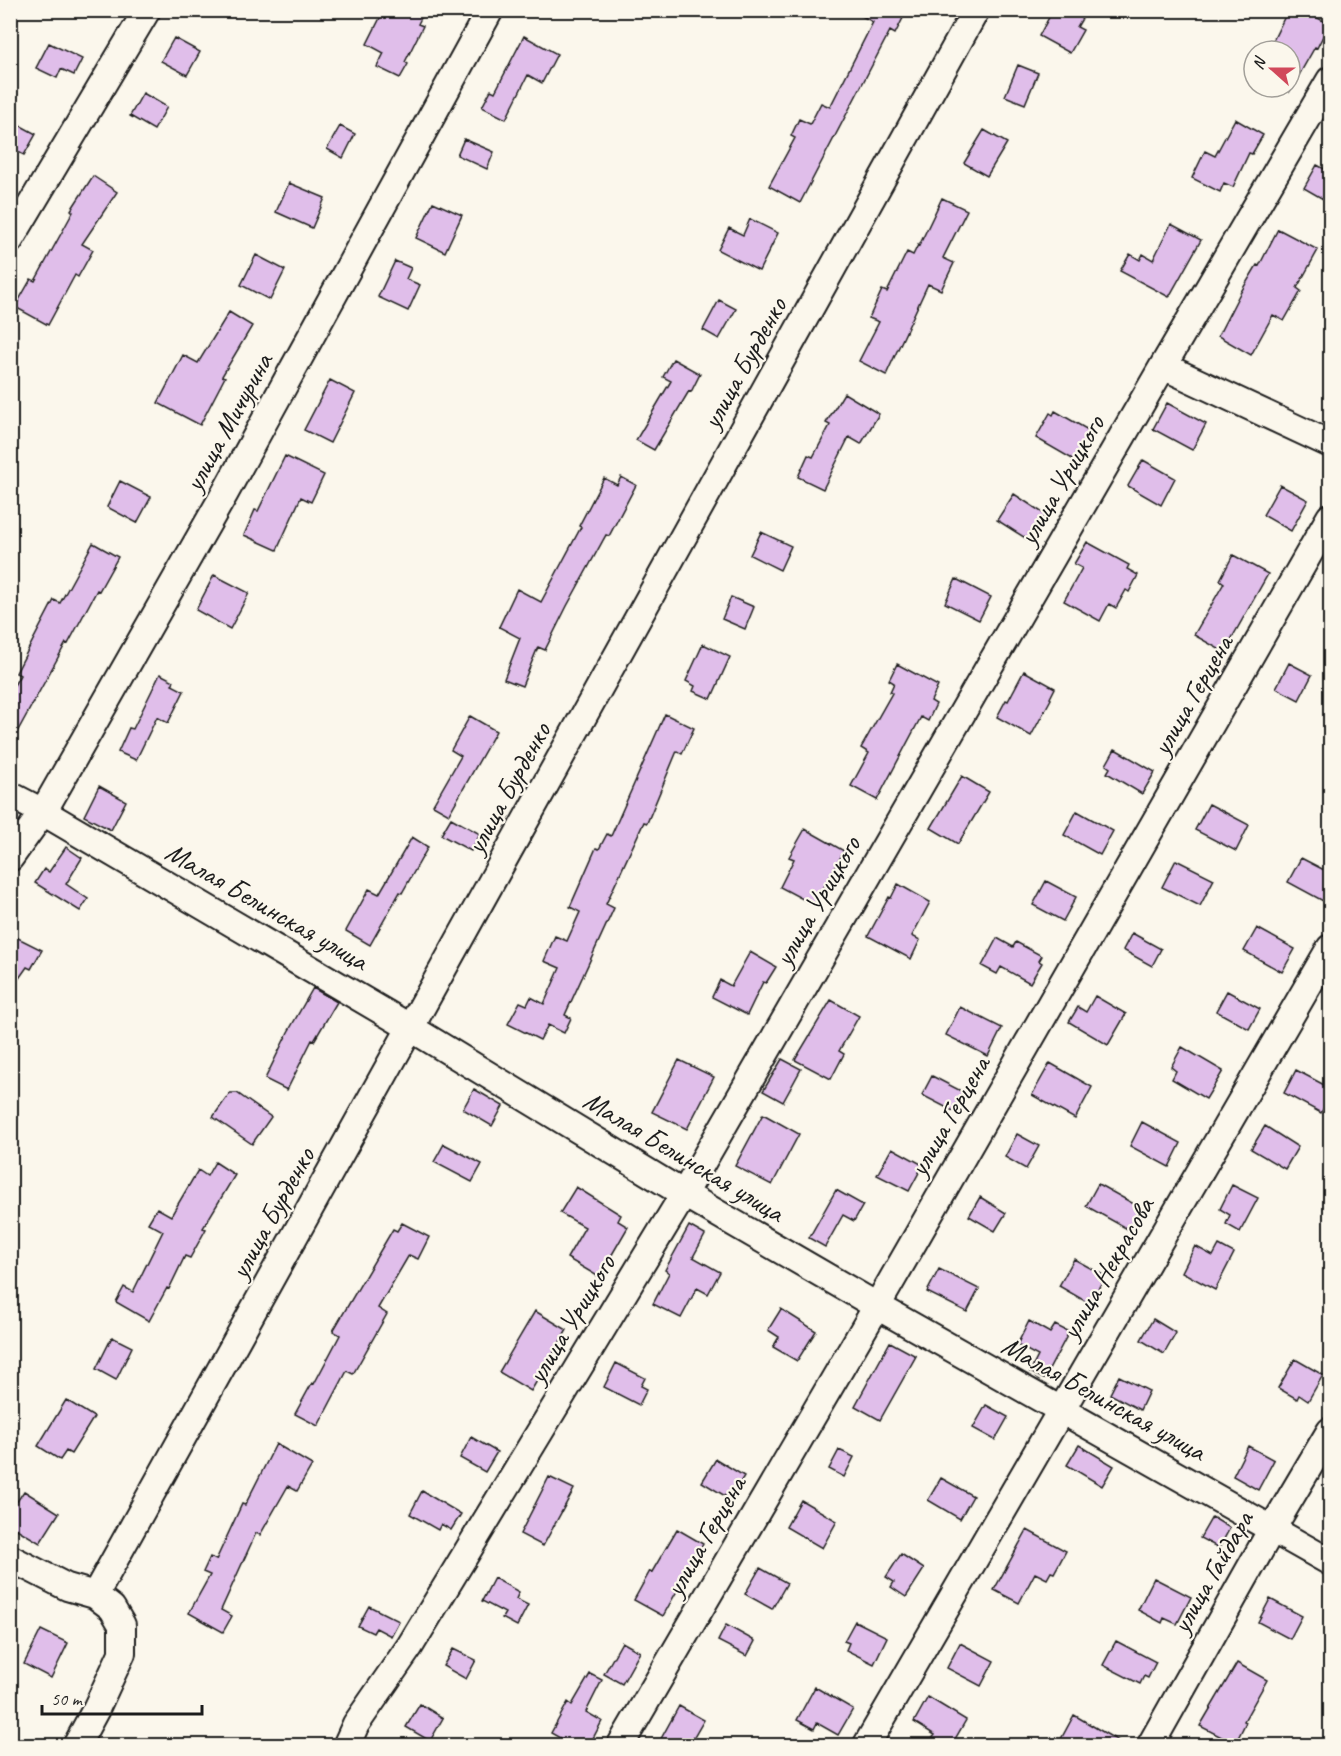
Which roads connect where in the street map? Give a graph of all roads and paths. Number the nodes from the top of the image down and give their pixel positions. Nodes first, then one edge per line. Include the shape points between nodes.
1 (147, 10) edge
2 (490, 10) edge
3 (976, 10) edge
4 (1330, 80) edge
5 (10, 240) edge
6 (1163, 366) junction
7 (1330, 444) edge
8 (1330, 517) edge
9 (10, 795) edge
10 (43, 812) junction
11 (10, 858) edge
12 (1330, 948) edge
13 (411, 1028) junction
14 (684, 1194) junction
15 (877, 1306) junction
16 (1061, 1409) junction
17 (1330, 1431) edge
18 (1272, 1529) junction
19 (10, 1558) edge
20 (1330, 1562) edge
21 (94, 1595) junction
22 (76, 1746) edge
23 (346, 1746) edge
24 (620, 1746) edge
25 (866, 1746) edge
26 (1150, 1746) edge

1 - 5 street
2 - 10 street, улица Мичурина via 231,483
3 - 13 street, улица Бурденко
4 - 6 street, улица Урицкого
6 - 7 street
6 - 14 street, улица Урицкого
8 - 15 street, улица Герцена
9 - 10 street, Малая Белинская улица
10 - 11 street, улица Мичурина
10 - 13 street, Малая Белинская улица
12 - 16 street, улица Некрасова
13 - 14 street, Малая Белинская улица
13 - 21 street, улица Бурденко
14 - 15 street, Малая Белинская улица
14 - 23 street, улица Урицкого
15 - 16 street, Малая Белинская улица
15 - 24 street, улица Герцена
16 - 18 street, Малая Белинская улица
16 - 25 street, улица Некрасова
17 - 18 street, улица Гайдара
18 - 20 street, Малая Белинская улица
18 - 26 street, улица Гайдара
19 - 21 street via 67,1587
21 - 22 street via 112,1608 122,1625 122,1653

